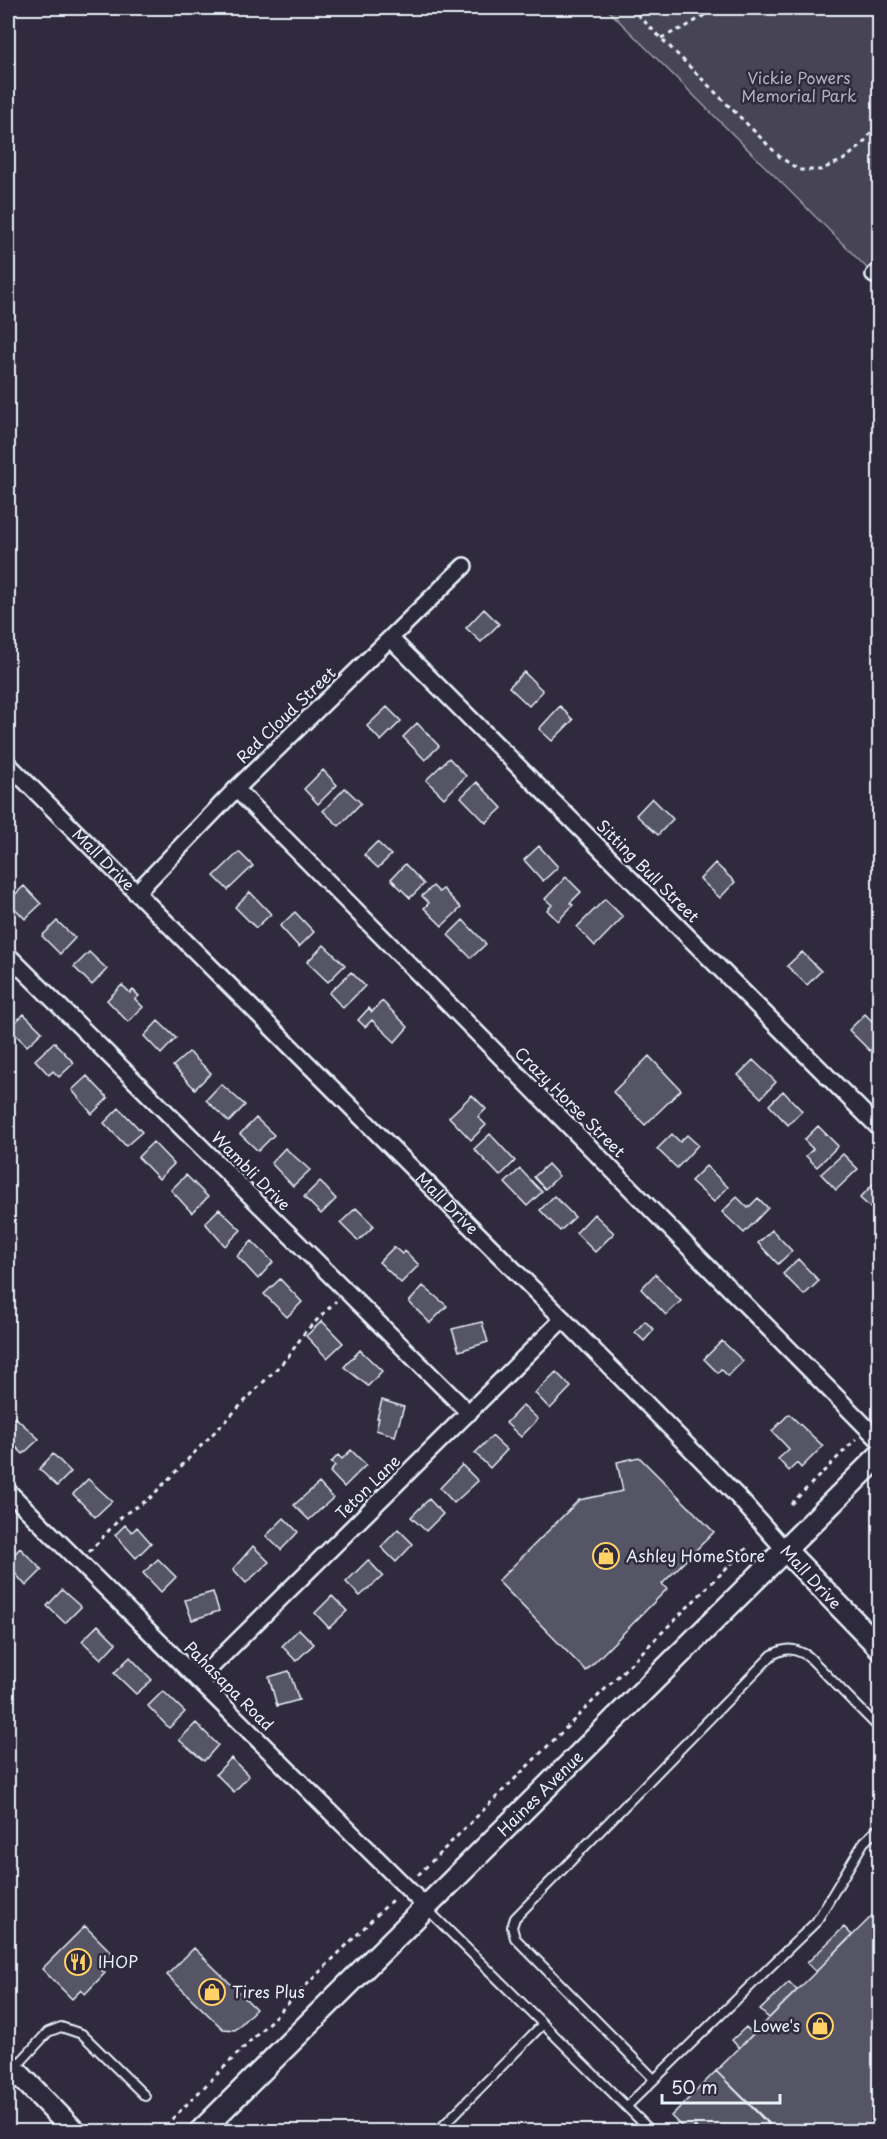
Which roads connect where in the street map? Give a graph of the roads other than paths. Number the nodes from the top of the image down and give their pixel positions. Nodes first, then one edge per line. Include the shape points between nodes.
1 (464, 566) dead end
2 (391, 639) junction
3 (8, 764) edge
4 (236, 789) junction
5 (136, 893) junction
6 (8, 955) edge
7 (879, 1129) edge
8 (563, 1319) junction
9 (469, 1413) junction
10 (879, 1441) edge
11 (879, 1455) edge
12 (8, 1491) edge
13 (785, 1550) junction
14 (879, 1648) edge
15 (198, 1680) junction
16 (879, 1729) edge
17 (879, 1827) edge
18 (425, 1906) junction
19 (543, 2024) junction
20 (11, 2066) edge
21 (654, 2079) junction
22 (145, 2096) dead end
23 (627, 2106) junction
24 (75, 2132) edge
25 (200, 2132) edge
26 (437, 2132) edge
27 (652, 2132) edge

1 - 2 street, Red Cloud Street
2 - 4 street, Red Cloud Street
2 - 7 street, Sitting Bull Street
3 - 5 street, Mall Drive
4 - 5 street, Red Cloud Street
4 - 10 street, Crazy Horse Street
5 - 8 street, Mall Drive
6 - 9 street, Wambli Drive
8 - 9 street, Teton Lane
8 - 13 street, Mall Drive
9 - 15 street, Teton Lane
11 - 13 main road, Haines Avenue
12 - 15 street, Pahasapa Road
13 - 14 main road, Mall Drive
13 - 18 main road, Haines Avenue
15 - 18 street, Pahasapa Road
16 - 21 lane via 807,1656 783,1649 764,1663 515,1918 515,1938
17 - 21 lane via 864,1842 816,1922
18 - 19 lane
18 - 25 main road, Haines Avenue
19 - 23 lane
19 - 26 lane
20 - 22 lane via 48,2032 61,2027 82,2034
20 - 24 main road
21 - 23 lane
23 - 27 lane

